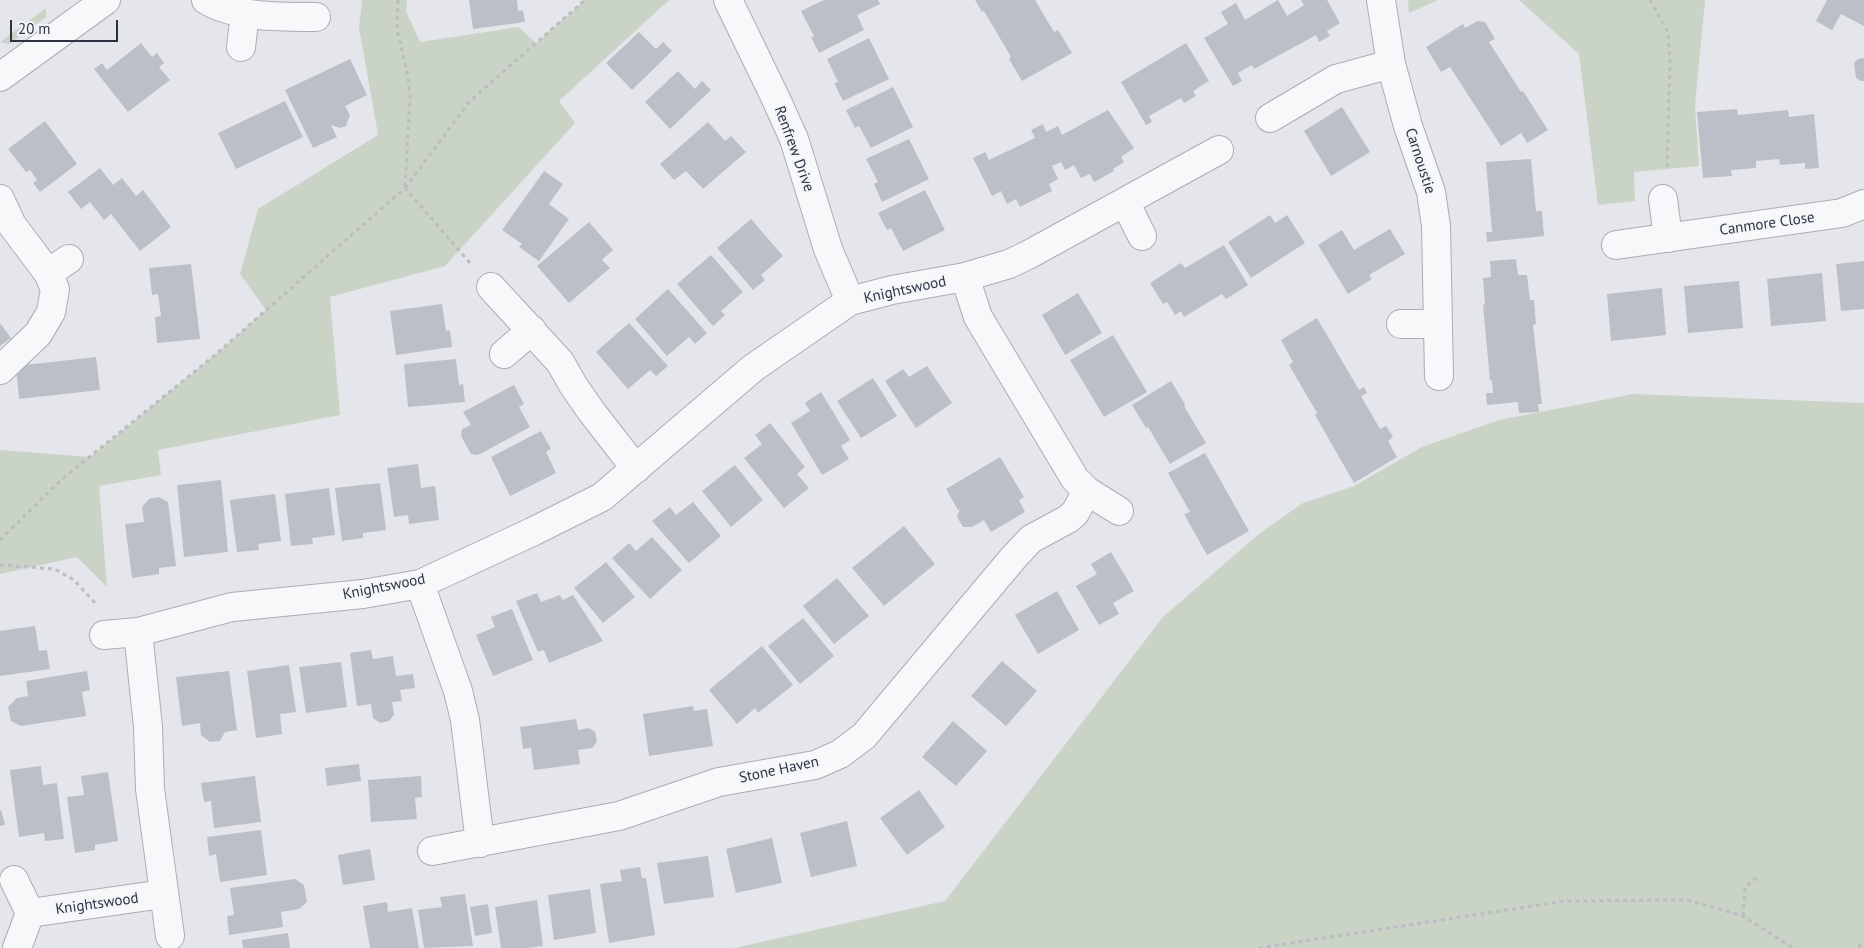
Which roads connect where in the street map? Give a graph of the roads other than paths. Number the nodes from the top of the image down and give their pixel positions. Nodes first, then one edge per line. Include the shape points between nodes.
1 (106, 0) edge
2 (206, 0) edge
3 (728, 0) edge
4 (1381, 0) edge
5 (245, 13) junction
6 (316, 18) dead end
7 (241, 47) dead end
8 (1391, 64) junction
9 (0, 77) edge
10 (1270, 118) dead end
11 (1219, 150) dead end
12 (1663, 199) road end
13 (0, 200) edge
14 (1125, 202) junction
15 (1864, 204) edge
16 (1142, 236) dead end
17 (1668, 238) junction
18 (1616, 245) dead end
19 (964, 278) junction
20 (491, 287) road end
21 (850, 301) junction
22 (1401, 324) dead end
23 (1438, 324) junction
24 (532, 330) junction
25 (504, 354) dead end
26 (0, 370) edge
27 (1439, 376) dead end
28 (636, 469) junction
29 (1087, 491) junction
30 (1119, 510) dead end
31 (420, 584) junction
32 (138, 632) junction
33 (104, 635) road end
34 (480, 843) junction
35 (432, 851) dead end
36 (14, 880) dead end
37 (164, 894) junction
38 (30, 914) junction
39 (170, 936) dead end
40 (17, 948) edge

1 - 9 street
2 - 5 street
3 - 21 street, Renfrew Drive via 794,139 828,249
4 - 8 street, Carnoustie
5 - 6 street
5 - 7 street
8 - 10 street via 1336,79
8 - 23 street, Carnoustie via 1408,126 1432,192
11 - 14 street, Knightswood
12 - 17 street
13 - 26 street via 12,225 59,266 51,312 38,334
14 - 16 street
14 - 19 street, Knightswood via 1009,264
15 - 17 street, Canmore Close via 1842,213
17 - 18 street, Canmore Close
19 - 21 street, Knightswood
19 - 29 street via 978,317 1075,479
20 - 24 street
21 - 28 street, Knightswood via 753,368
22 - 23 street
23 - 27 street, Carnoustie
24 - 25 street
24 - 28 street via 560,362 591,411
28 - 31 street, Knightswood via 602,497
29 - 30 street
29 - 34 street, Stone Haven via 1075,513 1031,539 1014,557 864,736 840,754 814,765 719,782 619,816
31 - 32 street, Knightswood via 363,594 232,607
31 - 34 street via 465,720
32 - 33 street, Knightswood
32 - 37 street via 148,727 150,789
34 - 35 street, Stone Haven
36 - 38 street
37 - 38 street, Knightswood
37 - 39 street
38 - 40 street

